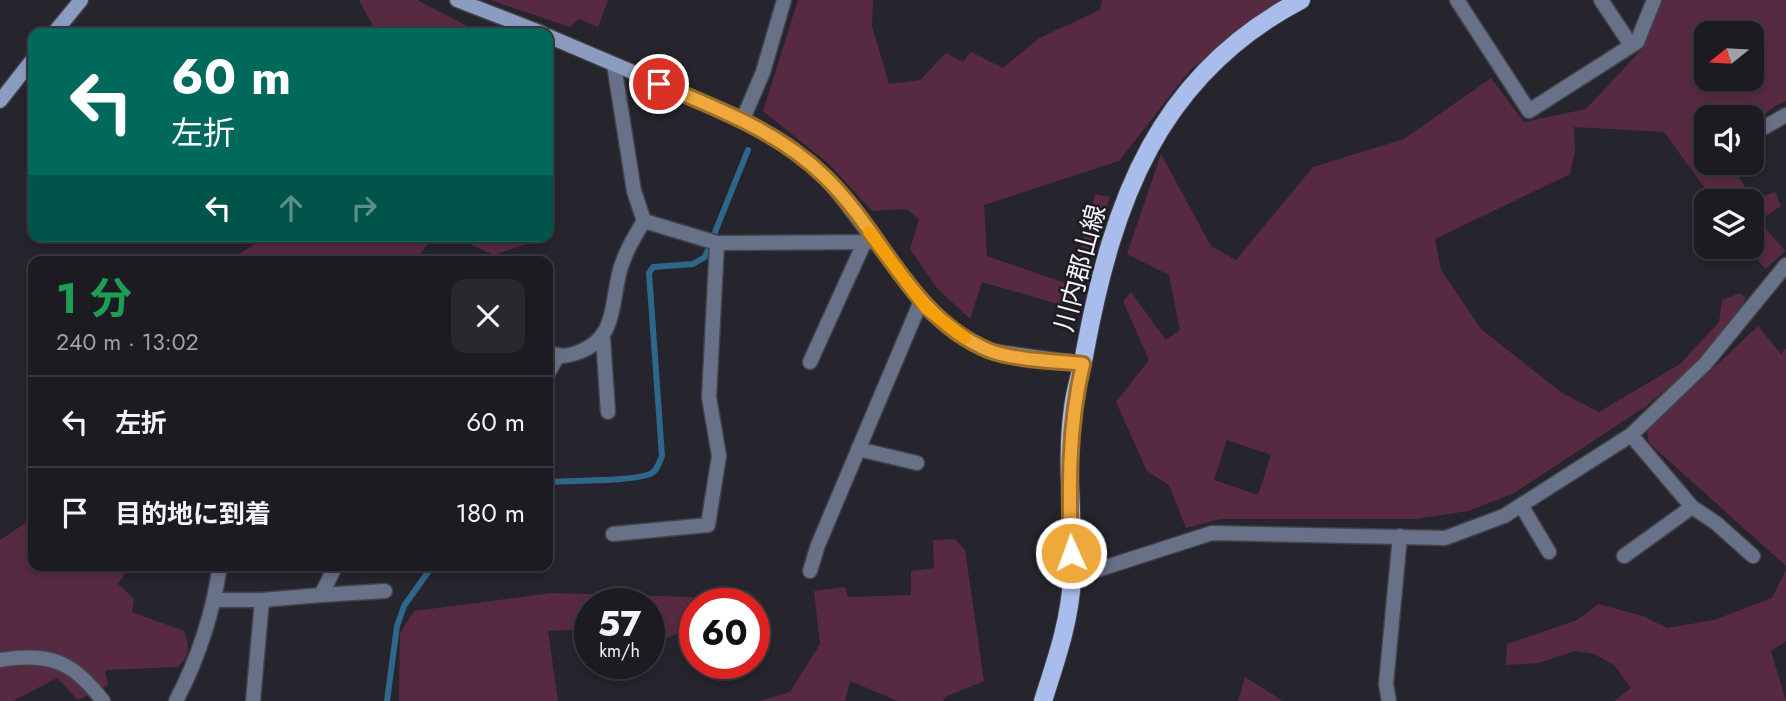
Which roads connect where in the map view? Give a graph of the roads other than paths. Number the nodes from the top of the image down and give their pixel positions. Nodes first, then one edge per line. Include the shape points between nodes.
1 (81, 0) edge
2 (457, 0) edge
3 (784, 0) edge
4 (1301, 0) edge
5 (1457, 0) edge
6 (1601, 0) edge
7 (1654, 0) edge
8 (58, 28) edge
9 (529, 28) edge
10 (553, 38) edge
11 (1632, 45) junction
12 (28, 65) edge
13 (614, 65) junction
14 (0, 101) edge
15 (1786, 115) edge
16 (743, 119) junction
17 (1765, 127) dead end
18 (645, 221) junction
19 (714, 242) junction
20 (871, 242) junction
21 (1786, 265) edge
22 (921, 301) junction
23 (603, 338) junction
24 (553, 354) edge
25 (810, 362) dead end
26 (1083, 364) junction
27 (608, 412) dead end
28 (1631, 435) junction
29 (858, 449) junction
30 (917, 463) dead end
31 (1521, 505) junction
32 (1692, 507) junction
33 (614, 534) dead end
34 (1400, 536) junction
35 (1549, 552) dead end
36 (1624, 556) dead end
37 (1752, 556) dead end
38 (219, 571) edge
39 (333, 571) edge
40 (810, 571) dead end
41 (1072, 578) junction
42 (385, 591) dead end
43 (321, 595) junction
44 (215, 600) junction
45 (262, 600) junction
46 (0, 660) edge
47 (103, 701) edge
48 (176, 701) edge
49 (253, 701) edge
50 (1043, 701) edge
51 (1389, 701) edge

1 - 8 street
2 - 9 street
3 - 16 street via 763,72
4 - 26 main road, 川内郡山線 via 1243,36 1197,76 1166,116 1135,175 1109,247
5 - 11 street via 1529,111
6 - 11 street
7 - 11 street
10 - 13 street
12 - 14 street
13 - 16 street
13 - 18 street via 635,191
15 - 17 street
16 - 20 street via 787,145 827,178
18 - 19 street
18 - 23 street via 620,270 613,317
19 - 20 street
19 - 33 street via 709,397 719,456 708,525
20 - 22 street
20 - 25 street
21 - 28 street via 1705,364
22 - 26 street via 957,334 990,351
22 - 29 street
23 - 24 street via 563,357
23 - 27 street
26 - 41 main road, 川内郡山線 via 1073,408 1068,480
28 - 31 street
28 - 32 street
29 - 30 street
29 - 40 street
31 - 34 street via 1445,538
31 - 35 street
32 - 36 street
32 - 37 street
34 - 41 street via 1212,533
34 - 51 street via 1386,684
38 - 44 street
39 - 43 street
41 - 50 main road, 川内郡山線 via 1065,632
42 - 43 street
43 - 45 street
44 - 45 street
44 - 48 street via 198,660
45 - 49 street
46 - 47 street via 31,655 57,660 85,677

